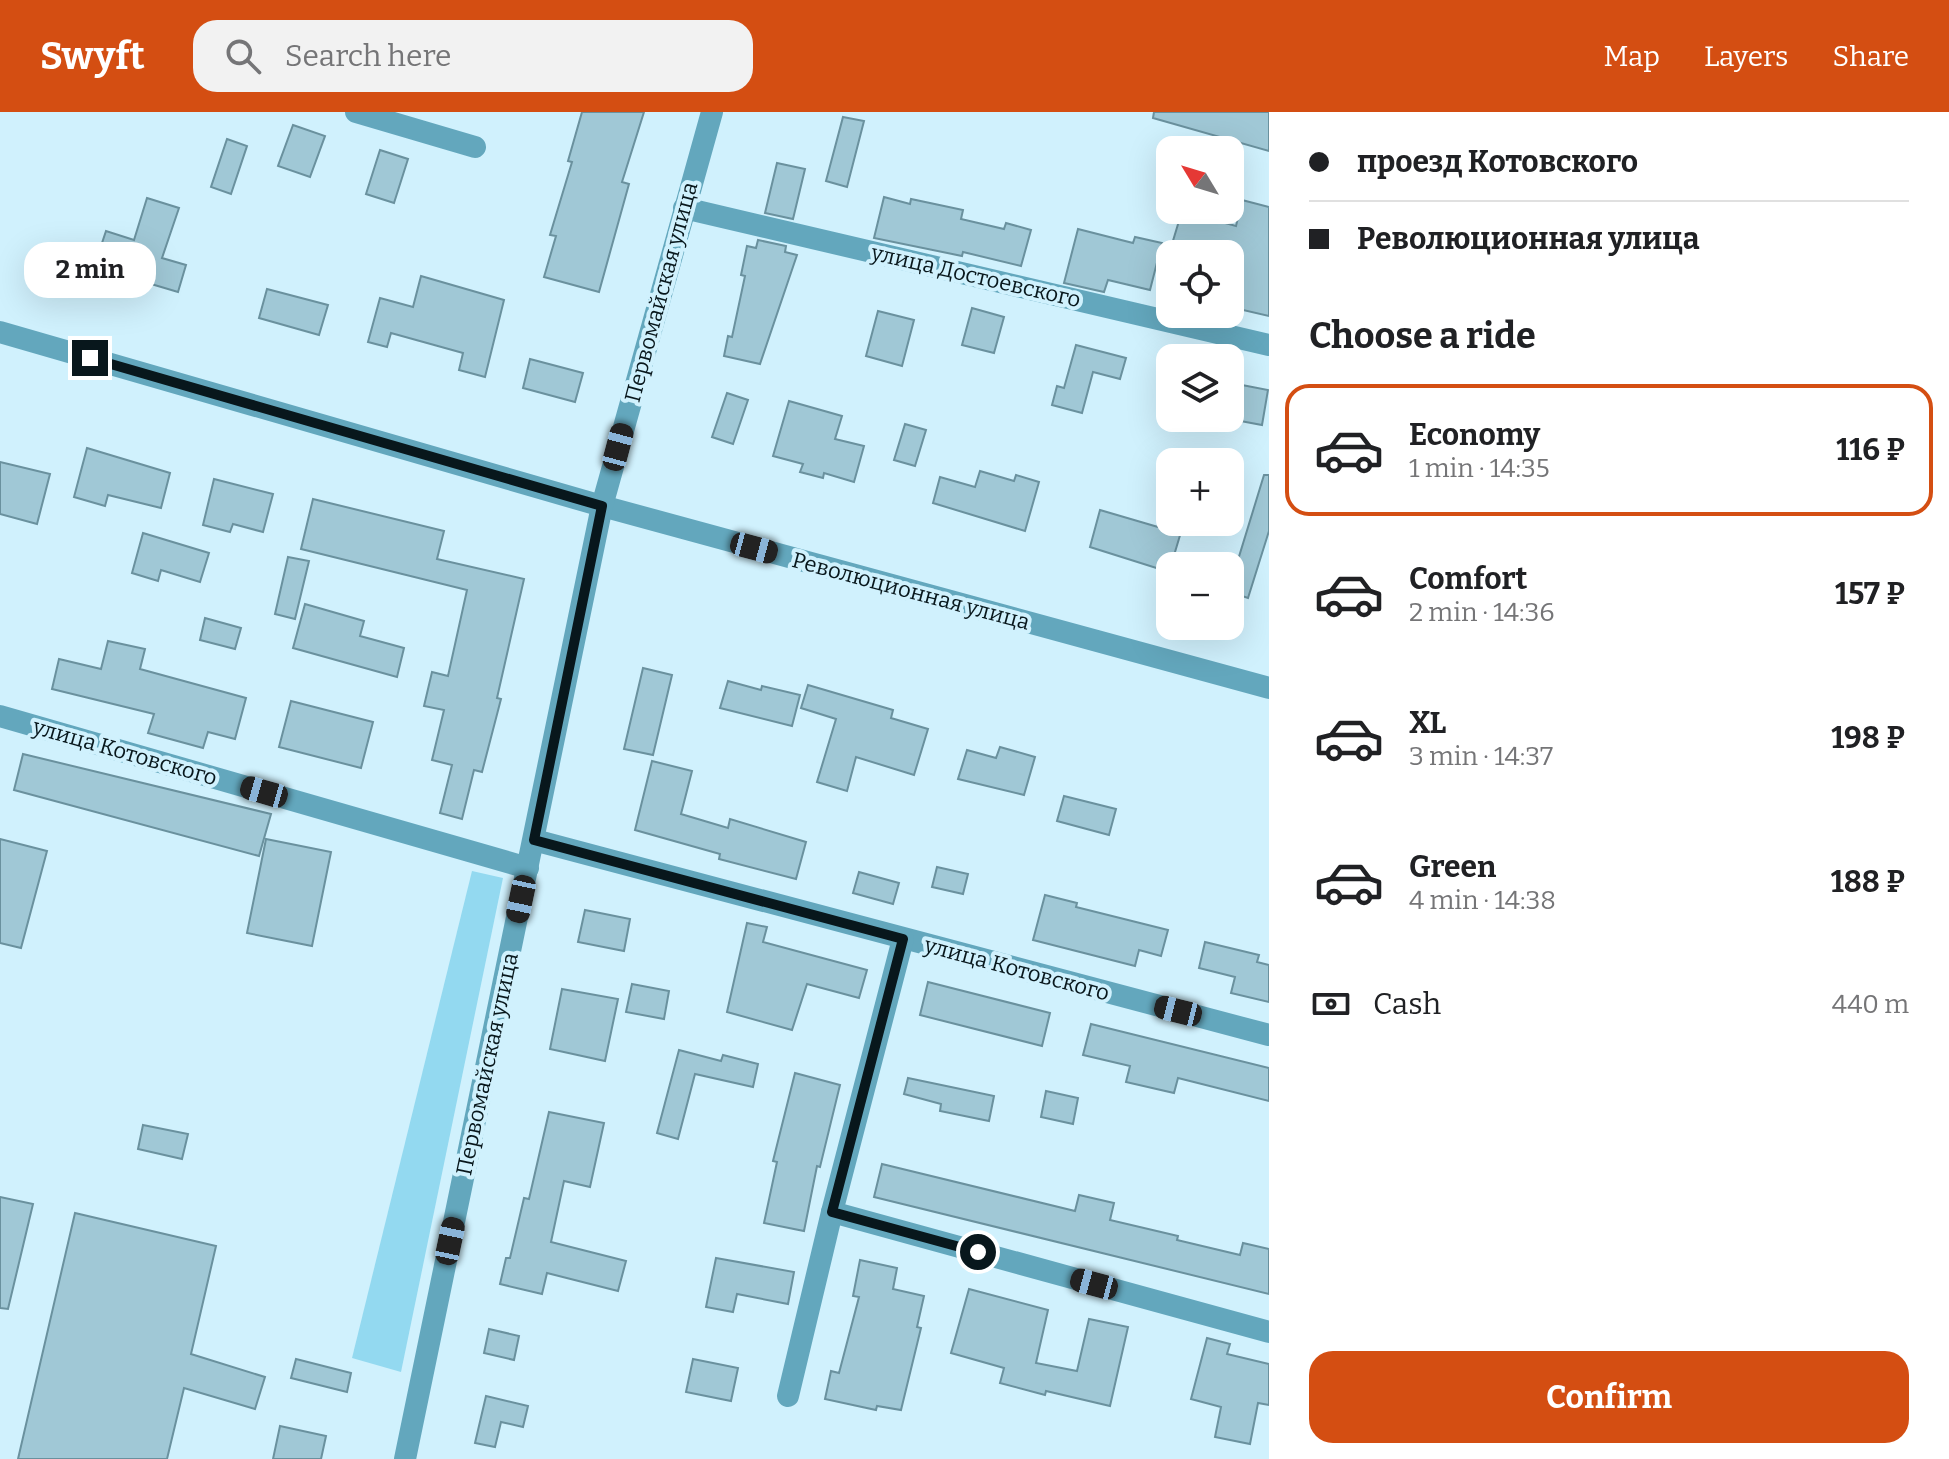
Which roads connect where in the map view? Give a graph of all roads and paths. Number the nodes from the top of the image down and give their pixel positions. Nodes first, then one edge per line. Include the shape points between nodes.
1 (356, 112) edge
2 (712, 112) edge
3 (475, 147) dead end
4 (684, 208) junction
5 (0, 332) edge
6 (1269, 345) edge
7 (602, 506) junction
8 (1269, 688) edge
9 (0, 716) edge
10 (534, 840) junction
11 (528, 868) junction
12 (903, 939) junction
13 (1269, 1035) edge
14 (832, 1212) junction
15 (1269, 1332) edge
16 (788, 1396) dead end
17 (405, 1459) edge

1 - 3 street
2 - 4 street, Первомайская улица
4 - 6 street, улица Достоевского
4 - 7 street, Первомайская улица
5 - 7 street, Революционная улица
7 - 8 street, Революционная улица
7 - 10 street, Первомайская улица
9 - 11 street, улица Котовского
10 - 11 street, Первомайская улица
10 - 12 street, улица Котовского
11 - 17 street, Первомайская улица
12 - 13 street, улица Котовского
12 - 14 street
14 - 15 street
14 - 16 street

